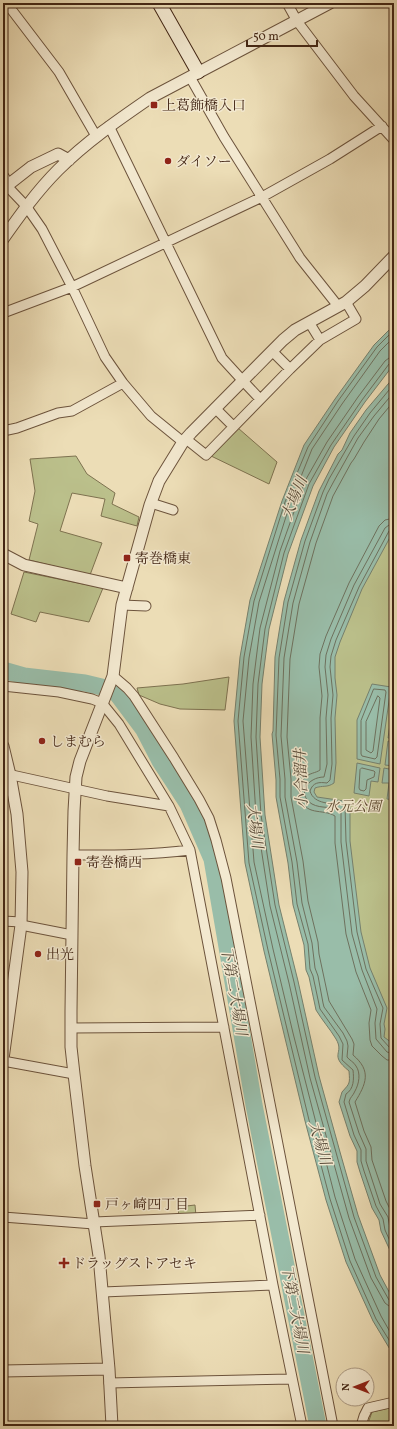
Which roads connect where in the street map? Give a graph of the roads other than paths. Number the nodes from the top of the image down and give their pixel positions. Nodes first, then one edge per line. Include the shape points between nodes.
1 (4, 3) edge
2 (159, 3) edge
3 (287, 3) edge
4 (330, 3) edge
5 (297, 21) junction
6 (194, 75) junction
7 (109, 126) junction
8 (382, 126) junction
9 (96, 136) junction
10 (394, 140) edge
11 (69, 160) junction
12 (5, 184) edge
13 (262, 197) junction
14 (26, 206) junction
15 (3, 239) edge
16 (165, 242) junction
17 (394, 256) edge
18 (72, 286) junction
19 (342, 304) junction
20 (3, 313) edge
21 (309, 322) junction
22 (320, 340) junction
23 (272, 351) junction
24 (290, 369) junction
25 (243, 381) junction
26 (123, 383) junction
27 (260, 399) junction
28 (215, 408) junction
29 (233, 426) junction
30 (3, 431) edge
31 (184, 440) junction
32 (150, 503) junction
33 (173, 510) dead end
34 (3, 554) edge
35 (127, 588) junction
36 (122, 605) junction
37 (146, 606) dead end
38 (112, 678) junction
39 (3, 686) edge
40 (103, 701) junction
41 (3, 746) edge
42 (6, 774) edge
43 (75, 789) junction
44 (169, 806) junction
45 (190, 850) junction
46 (73, 855) junction
47 (3, 921) edge
48 (21, 924) junction
49 (72, 935) junction
50 (224, 1027) junction
51 (71, 1028) junction
52 (3, 1060) edge
53 (74, 1074) junction
54 (260, 1216) junction
55 (3, 1217) edge
56 (94, 1223) junction
57 (273, 1285) junction
58 (103, 1292) junction
59 (109, 1369) junction
60 (3, 1371) edge
61 (291, 1379) junction
62 (109, 1383) junction
63 (394, 1402) edge
64 (112, 1426) edge
65 (302, 1426) edge
66 (333, 1426) edge
67 (361, 1426) edge

1 - 9 street via 59,72
2 - 6 main road
3 - 5 street
4 - 5 street
5 - 6 street
5 - 8 street via 354,96
6 - 7 street via 150,98
6 - 13 street via 224,137
7 - 9 street
7 - 16 street
8 - 10 street
8 - 13 street
9 - 11 street
11 - 12 street via 58,154
11 - 14 street
12 - 14 street
13 - 16 street
13 - 19 street via 300,258
14 - 15 street
14 - 18 street via 42,229
16 - 18 street
16 - 25 street via 222,358
17 - 19 street via 365,286
18 - 20 street
18 - 26 street via 105,357
19 - 21 street
19 - 22 street via 356,319
21 - 22 street
21 - 23 street via 295,330
22 - 24 street
23 - 24 street
23 - 25 street
24 - 27 street
25 - 27 street
25 - 28 street
26 - 30 street via 72,411
26 - 31 street via 151,416
27 - 29 street
28 - 29 street
28 - 31 street
29 - 31 street via 206,455
31 - 32 street via 159,481
32 - 33 street
32 - 35 street
34 - 35 street via 24,565
35 - 36 street
36 - 37 street
36 - 38 street
38 - 40 street
38 - 66 street via 134,696 174,758 209,818 216,840 229,893
39 - 40 street via 59,692
40 - 43 street via 80,761
40 - 44 street
41 - 42 street
42 - 43 street
42 - 48 street via 17,814 20,843
43 - 44 street
43 - 46 street
44 - 45 street
45 - 46 street via 128,855
45 - 50 street
46 - 49 street
47 - 48 street
48 - 49 street
48 - 52 street
49 - 51 street
50 - 51 street
50 - 54 street
51 - 53 street
52 - 53 street
53 - 56 street
54 - 56 street
54 - 57 street
55 - 56 street
56 - 58 street
57 - 58 street
57 - 61 street
58 - 59 street
59 - 60 street
59 - 62 street
61 - 62 street
61 - 65 street
62 - 64 street
63 - 67 street via 368,1408

